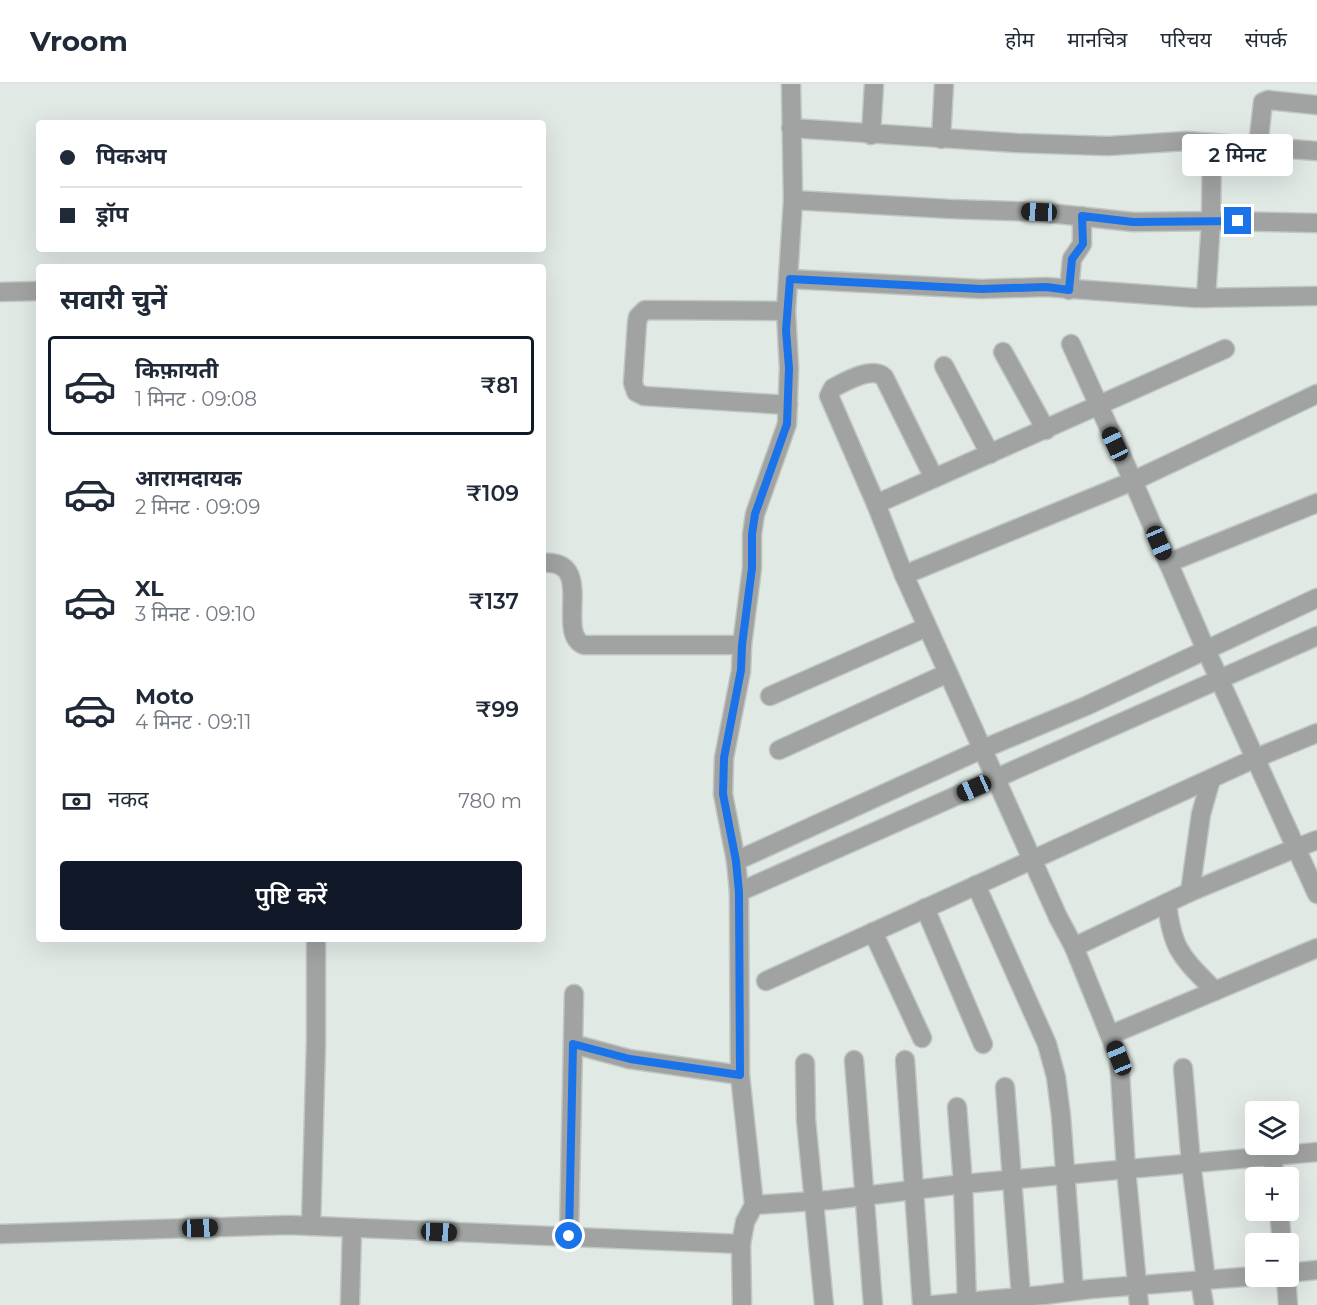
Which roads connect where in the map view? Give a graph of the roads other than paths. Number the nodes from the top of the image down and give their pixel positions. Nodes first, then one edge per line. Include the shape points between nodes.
1 (791, 84) edge
2 (874, 84) edge
3 (944, 84) edge
4 (1317, 105) edge
5 (791, 128) junction
6 (870, 135) junction
7 (941, 139) junction
8 (1212, 143) junction
9 (1258, 146) junction
10 (1317, 151) edge
11 (793, 200) junction
12 (1082, 216) junction
13 (1211, 221) junction
14 (1317, 223) edge
15 (790, 279) junction
16 (1069, 290) junction
17 (36, 291) edge
18 (0, 292) edge
19 (1317, 296) edge
20 (1206, 298) junction
21 (786, 311) junction
22 (1071, 344) dead end
23 (1225, 349) dead end
24 (1003, 352) dead end
25 (944, 366) dead end
26 (1317, 394) edge
27 (788, 405) junction
28 (1098, 407) junction
29 (1046, 429) junction
30 (990, 454) junction
31 (934, 478) junction
32 (1133, 481) junction
33 (1317, 503) edge
34 (876, 504) junction
35 (546, 563) edge
36 (1168, 563) junction
37 (904, 575) junction
38 (1317, 599) edge
39 (927, 627) junction
40 (1317, 636) edge
41 (742, 645) junction
42 (1206, 650) junction
43 (948, 673) junction
44 (1220, 679) junction
45 (770, 696) dead end
46 (1086, 706) junction
47 (1098, 733) junction
48 (1317, 733) edge
49 (982, 749) junction
50 (779, 750) dead end
51 (1256, 758) junction
52 (995, 779) junction
53 (1211, 779) junction
54 (1317, 840) edge
55 (1296, 848) junction
56 (1032, 860) junction
57 (736, 861) junction
58 (976, 885) junction
59 (739, 892) junction
60 (1190, 892) junction
61 (1317, 894) edge
62 (1167, 903) junction
63 (925, 908) junction
64 (873, 932) junction
65 (316, 942) edge
66 (1074, 947) junction
67 (1317, 948) edge
68 (766, 981) dead end
69 (1215, 991) junction
70 (574, 994) dead end
71 (1110, 1035) junction
72 (922, 1038) dead end
73 (573, 1044) junction
74 (983, 1044) dead end
75 (854, 1060) dead end
76 (905, 1060) dead end
77 (805, 1063) dead end
78 (1184, 1068) dead end
79 (740, 1075) junction
80 (1005, 1087) dead end
81 (957, 1107) dead end
82 (1317, 1152) edge
83 (1299, 1153) edge
84 (1272, 1155) joint
85 (1191, 1163) junction
86 (1274, 1167) edge
87 (1126, 1169) junction
88 (1064, 1176) junction
89 (1011, 1180) junction
90 (963, 1184) junction
91 (915, 1189) junction
92 (865, 1195) junction
93 (813, 1201) junction
94 (754, 1205) junction
95 (311, 1226) junction
96 (352, 1228) junction
97 (0, 1234) edge
98 (569, 1236) junction
99 (741, 1244) junction
100 (1317, 1270) edge
101 (1299, 1272) edge
102 (1245, 1277) edge
103 (1203, 1280) junction
104 (1138, 1285) junction
105 (1287, 1287) edge
106 (1074, 1291) junction
107 (1021, 1297) junction
108 (967, 1303) junction
109 (350, 1305) edge
110 (742, 1305) edge
111 (824, 1305) edge
112 (873, 1305) edge
113 (922, 1305) edge
114 (933, 1305) edge
115 (1140, 1305) edge
116 (1204, 1305) edge
117 (1288, 1305) edge

1 - 5 street
2 - 6 street
3 - 7 street
4 - 9 street via 1263,102
5 - 6 street
5 - 11 street
6 - 7 street
7 - 8 street via 1108,146
8 - 9 street
8 - 13 street
9 - 10 street
11 - 12 street
11 - 15 street
12 - 13 street via 1133,222
12 - 16 street via 1083,244 1072,259
13 - 14 street
13 - 20 street
15 - 16 street
15 - 21 street
16 - 20 street
17 - 18 street
19 - 20 street
21 - 27 street
21 - 27 street via 645,310 637,323 633,383 636,392 644,396
22 - 28 street
23 - 28 street
24 - 29 street
25 - 30 street
26 - 32 street
27 - 41 street via 787,424 755,514
28 - 29 street
28 - 32 street
29 - 30 street
30 - 31 street
31 - 34 street
31 - 34 street via 880,373 869,373 838,385 829,396
32 - 36 street
32 - 37 street
33 - 36 street
34 - 37 street
35 - 41 street via 561,566 569,575 573,588 573,636 579,643
36 - 42 street
37 - 39 street
38 - 42 street
39 - 43 street
39 - 45 street
40 - 44 street
41 - 57 street via 724,758 723,794
42 - 44 street
42 - 46 street
43 - 49 street
43 - 50 street
44 - 47 street
44 - 51 street
46 - 47 street
46 - 49 street
47 - 52 street
48 - 51 street
49 - 52 street
49 - 57 street
51 - 53 street
51 - 55 street
52 - 56 street
52 - 59 street
53 - 56 street
53 - 60 street via 1201,814
54 - 55 street
55 - 60 street
55 - 61 street
56 - 58 street
56 - 66 street
57 - 59 street
58 - 63 street
58 - 88 street via 1053,1061
59 - 79 street
60 - 62 street
62 - 66 street
62 - 69 street via 1176,946
63 - 64 street
63 - 74 street
64 - 68 street
64 - 72 street
65 - 95 street
66 - 71 street
67 - 69 street
69 - 71 street
70 - 73 street
71 - 87 street via 1119,1058
73 - 79 street via 630,1059
73 - 98 street
75 - 92 street
76 - 91 street
77 - 93 street
78 - 85 street
79 - 94 street
80 - 89 street
81 - 90 street
82 - 83 street
84 - 85 street
84 - 86 street
85 - 87 street
85 - 103 street
87 - 88 street
87 - 104 street
88 - 89 street
88 - 106 street
89 - 90 street
89 - 107 street
90 - 91 street
90 - 108 street
91 - 92 street
91 - 113 street
92 - 93 street
92 - 112 street
93 - 94 street
93 - 111 street
94 - 99 street via 745,1222
95 - 96 street
95 - 97 street
96 - 98 street
96 - 109 street
98 - 99 street
99 - 110 street
100 - 101 street
102 - 103 street
103 - 104 street
103 - 116 street
104 - 106 street
104 - 115 street
105 - 117 street
106 - 107 street
107 - 108 street
108 - 114 street

